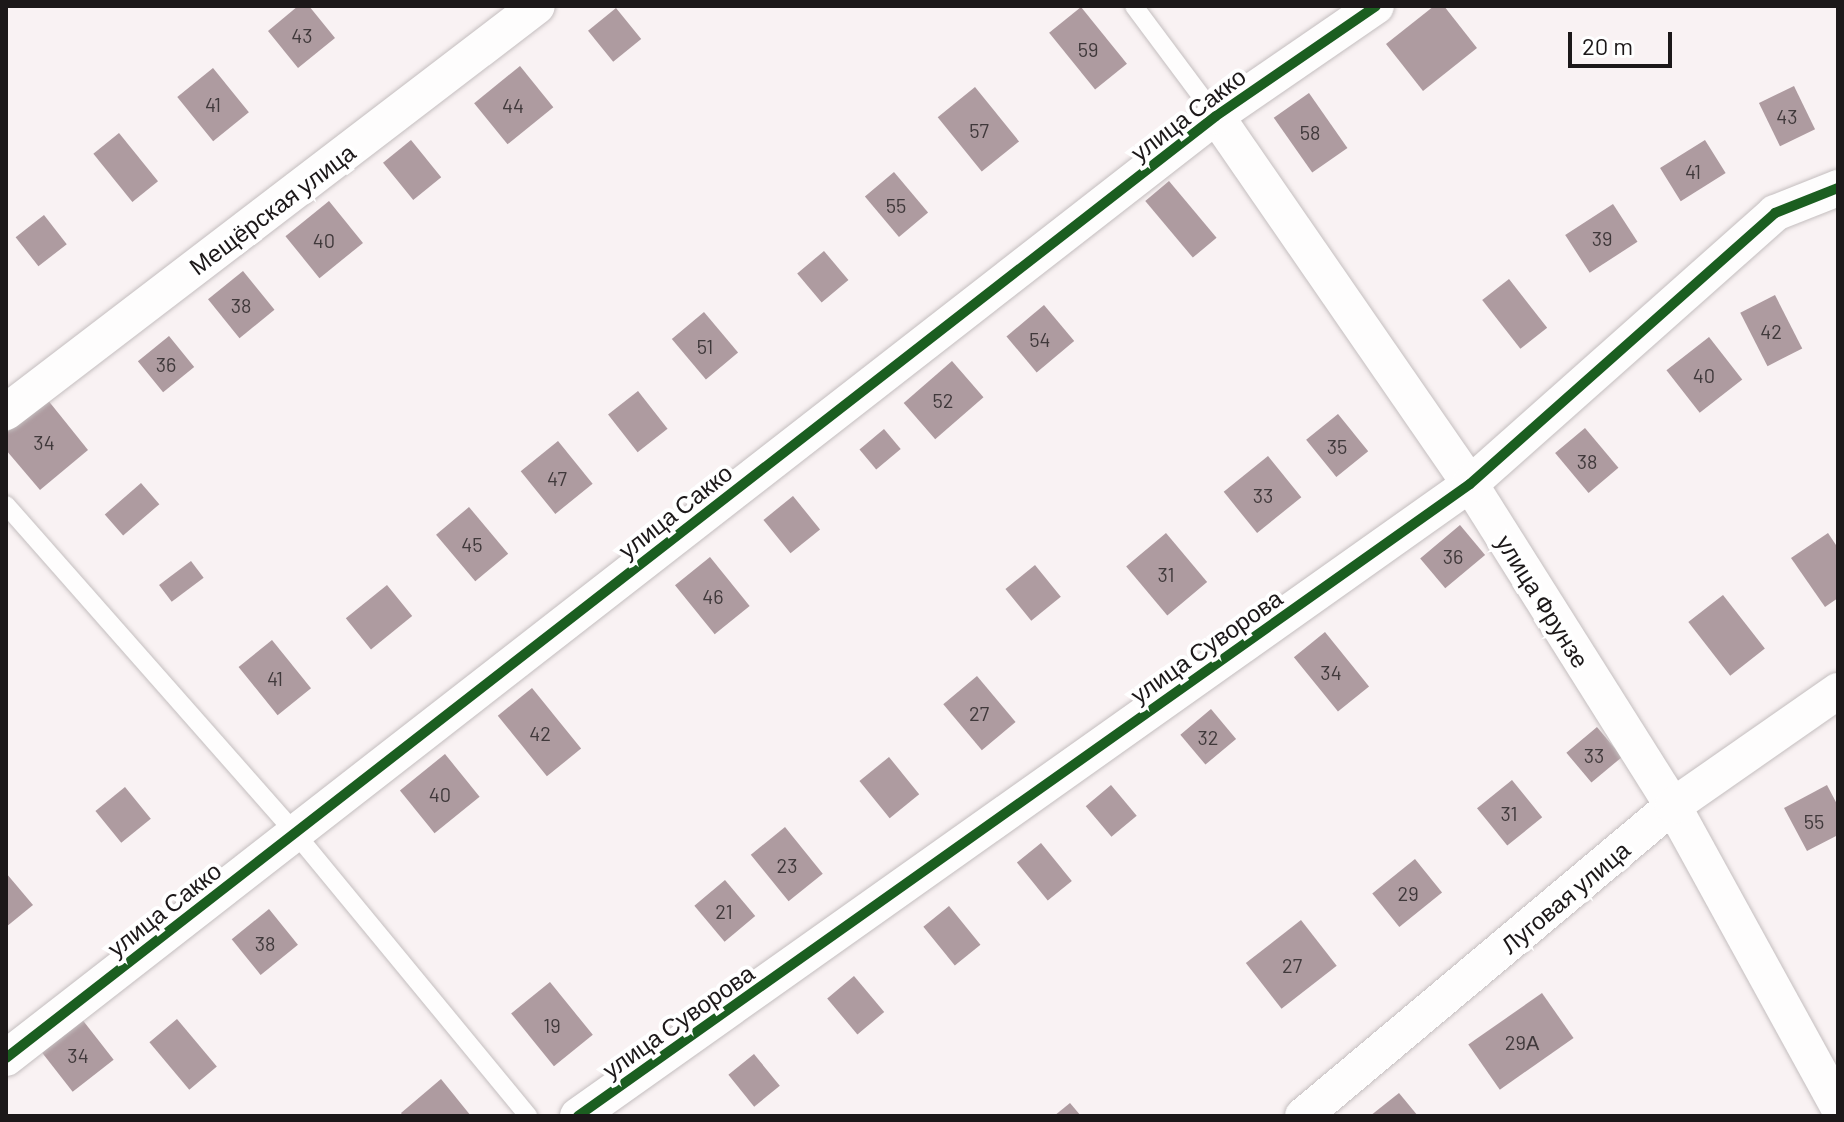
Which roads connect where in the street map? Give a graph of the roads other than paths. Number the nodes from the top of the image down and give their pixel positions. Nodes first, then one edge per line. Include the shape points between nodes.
1 (537, 6) edge
2 (1134, 6) edge
3 (1376, 6) edge
4 (1216, 116) junction
5 (1838, 188) edge
6 (6, 412) edge
7 (1470, 484) junction
8 (6, 505) edge
9 (1838, 691) edge
10 (1673, 806) junction
11 (295, 833) junction
12 (6, 1058) edge
13 (1838, 1106) edge
14 (528, 1116) edge
15 (578, 1116) edge
16 (1303, 1116) edge

1 - 6 street, Мещёрская улица
2 - 4 lane
3 - 4 street, улица Сакко
4 - 7 street, улица Фрунзе
4 - 11 street, улица Сакко
5 - 7 street, улица Суворова via 1775,213
7 - 10 street, улица Фрунзе
7 - 15 street, улица Суворова
8 - 11 lane
9 - 10 street, Луговая улица
10 - 13 street, улица Фрунзе
10 - 16 street, Луговая улица
11 - 12 street, улица Сакко
11 - 14 lane

